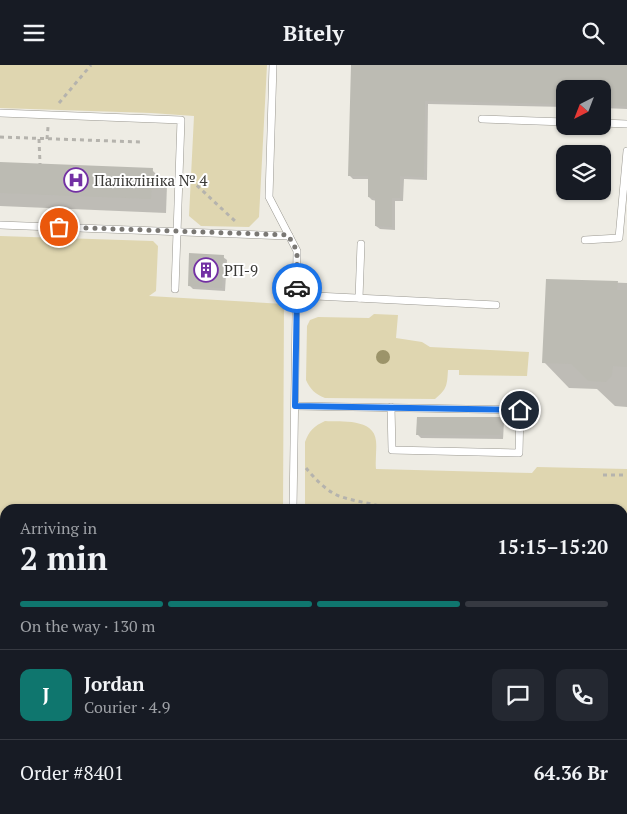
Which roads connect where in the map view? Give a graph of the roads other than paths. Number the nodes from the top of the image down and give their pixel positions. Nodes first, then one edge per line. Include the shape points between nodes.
1 (273, 65) edge
2 (0, 113) edge
3 (482, 119) dead end
4 (556, 122) edge
5 (611, 123) edge
6 (627, 124) edge
7 (627, 151) edge
8 (625, 200) edge
9 (0, 225) edge
10 (177, 231) junction
11 (288, 235) junction
12 (585, 240) dead end
13 (361, 244) dead end
14 (175, 289) dead end
15 (296, 295) junction
16 (359, 297) junction
17 (496, 305) dead end
18 (295, 406) junction
19 (391, 407) junction
20 (294, 504) edge

1 - 11 lane via 269,197
2 - 10 lane via 181,120
3 - 4 lane
5 - 6 lane
7 - 8 lane
8 - 12 lane via 619,239
9 - 10 lane
10 - 11 lane
10 - 14 lane
11 - 15 lane via 297,251
13 - 16 lane
15 - 16 lane
15 - 18 lane
16 - 17 lane
18 - 19 lane
18 - 20 lane
19 - 19 lane via 520,410 519,453 392,449

